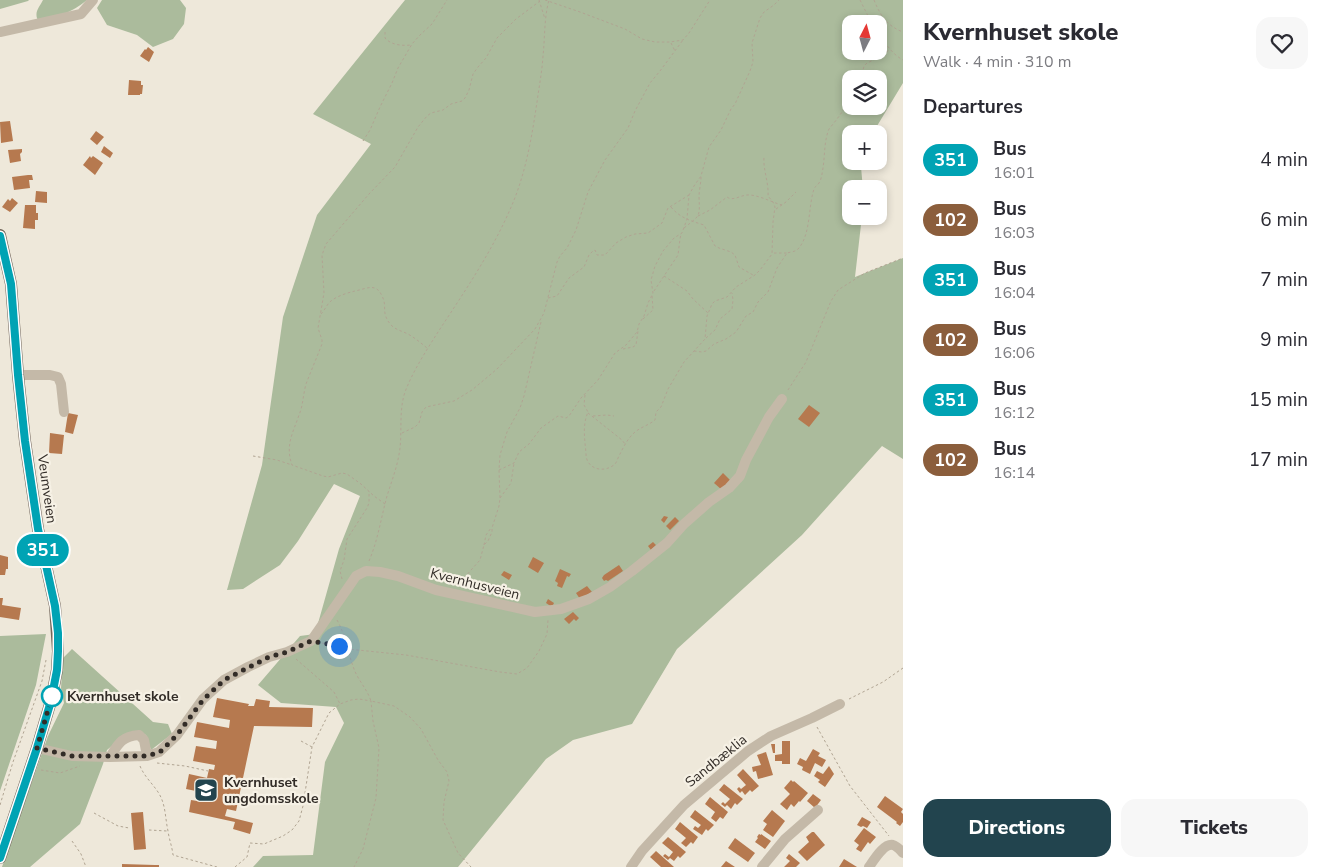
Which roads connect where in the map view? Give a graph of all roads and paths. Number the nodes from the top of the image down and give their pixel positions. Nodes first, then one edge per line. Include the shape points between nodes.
1 (93, 0) edge
2 (447, 0) edge
3 (545, 0) edge
4 (710, 0) edge
5 (778, 0) edge
6 (860, 0) edge
7 (874, 0) edge
8 (540, 1) edge
9 (548, 1) edge
10 (868, 15) edge
11 (546, 22) junction
12 (0, 32) edge
13 (385, 32) dead end
14 (903, 32) edge
15 (683, 40) junction
16 (670, 42) junction
17 (412, 44) junction
18 (888, 47) edge
19 (890, 50) junction
20 (675, 51) junction
21 (903, 60) edge
22 (863, 70) edge
23 (842, 113) edge
24 (363, 141) dead end
25 (764, 157) dead end
26 (701, 176) junction
27 (796, 192) dead end
28 (690, 194) junction
29 (773, 202) junction
30 (782, 205) junction
31 (670, 206) junction
32 (775, 210) junction
33 (698, 216) junction
34 (687, 219) junction
35 (692, 222) junction
36 (684, 228) junction
37 (682, 233) junction
38 (0, 235) edge
39 (773, 253) junction
40 (787, 253) junction
41 (903, 258) edge
42 (663, 276) junction
43 (754, 276) junction
44 (732, 292) junction
45 (652, 294) junction
46 (548, 298) junction
47 (708, 313) junction
48 (321, 314) junction
49 (542, 318) junction
50 (642, 319) junction
51 (638, 331) junction
52 (705, 339) junction
53 (427, 348) junction
54 (623, 349) junction
55 (694, 351) junction
56 (18, 375) junction
57 (585, 394) junction
58 (782, 399) joint
59 (64, 412) dead end
60 (588, 412) junction
61 (592, 416) junction
62 (614, 416) dead end
63 (402, 433) junction
64 (625, 445) junction
65 (253, 456) dead end
66 (514, 463) junction
67 (292, 465) junction
68 (499, 470) junction
69 (369, 491) junction
70 (500, 498) junction
71 (386, 504) junction
72 (492, 528) junction
73 (484, 545) junction
74 (361, 573) junction
75 (347, 589) junction
76 (451, 593) junction
77 (332, 611) junction
78 (549, 611) junction
79 (311, 641) junction
80 (348, 649) junction
81 (287, 652) junction
82 (903, 668) edge
83 (42, 681) dead end
84 (371, 701) junction
85 (340, 704) junction
86 (840, 704) joint
87 (812, 718) junction
88 (301, 740) dead end
89 (37, 748) junction
90 (312, 748) junction
91 (110, 757) junction
92 (150, 759) junction
93 (13, 762) junction
94 (19, 764) dead end
95 (139, 764) dead end
96 (208, 771) dead end
97 (0, 803) edge
98 (818, 810) dead end
99 (94, 812) dead end
100 (129, 828) dead end
101 (149, 830) dead end
102 (168, 831) junction
103 (72, 841) dead end
104 (890, 845) junction
105 (903, 853) edge
106 (0, 858) edge
107 (86, 867) edge
108 (217, 867) edge
109 (235, 867) edge
110 (354, 867) edge
111 (471, 867) edge
112 (631, 867) edge
113 (762, 867) edge
114 (869, 867) edge

1 - 12 street via 80,14
2 - 17 path via 432,24
3 - 9 path
4 - 15 path
5 - 26 path via 762,15 753,40 750,71 709,147
6 - 10 path
7 - 14 path via 886,22
8 - 11 path
8 - 48 path via 497,38 473,74 465,98 427,116 394,167 326,244 322,254 324,292
9 - 11 path
9 - 16 path via 626,29 642,39
11 - 53 path via 532,135 512,204 495,242
13 - 17 path via 389,42
15 - 16 path
15 - 20 path
16 - 20 path
17 - 24 path
18 - 19 path
19 - 21 path
19 - 22 path via 865,64
20 - 46 path via 650,83 628,128 605,160 588,192 568,248 557,262
23 - 40 path via 829,129 821,177 815,188 805,237 797,250
25 - 29 path via 768,196
26 - 28 path
26 - 33 path
27 - 30 path
28 - 31 path
28 - 34 path
29 - 30 path
29 - 32 path
29 - 33 path via 749,195 733,199 727,197
30 - 32 path
31 - 34 path
31 - 46 path via 662,223 648,233 626,237 604,255 593,250 584,268 569,278 557,296
32 - 39 path
33 - 35 path
34 - 35 path
34 - 36 path
35 - 36 path
35 - 43 path via 704,225 715,246 735,255 739,266
36 - 37 path
37 - 42 path via 678,255
37 - 45 path via 674,238 658,260 651,278
38 - 56 main road, Veumveien via 11,284
39 - 40 path
39 - 43 path
40 - 55 path via 777,268 768,293 736,332 706,351
41 - 58 path via 865,273 838,290 806,362
42 - 45 path
42 - 47 path via 687,291
43 - 44 path
44 - 47 path via 714,302
44 - 52 path via 732,308
45 - 50 path
45 - 50 path via 653,310
46 - 49 path
47 - 52 path
48 - 53 path via 330,302 344,293 375,288 382,296 384,314 392,326
48 - 67 path via 318,328 322,344 291,437
49 - 63 path via 481,383 454,401 426,407 415,427
49 - 68 path via 524,396 504,440
50 - 51 path
51 - 54 path
51 - 54 path via 636,345
52 - 55 path
53 - 63 path via 405,391 401,407
54 - 57 path via 615,353
55 - 64 path via 685,359 672,381 654,422 636,432
56 - 59 street via 58,377
56 - 89 main road, Veumveien via 38,529 58,633 57,670
57 - 60 path via 584,405
57 - 66 path via 567,418 558,416 543,426 517,454
58 - 78 street, Kvernhusveien via 769,417 740,476 730,488 709,502 667,543 610,587 581,603
60 - 61 path
60 - 64 path via 584,429 586,457 592,467 602,469 614,465
61 - 62 path
61 - 64 path
63 - 71 path
65 - 67 path
66 - 68 path
66 - 70 path via 511,483
67 - 69 path via 328,477 347,474
68 - 70 path
69 - 71 path
69 - 75 path via 367,508 347,539 340,571
70 - 72 path
71 - 74 path via 374,550
72 - 73 path
72 - 73 path via 491,536
73 - 76 path via 480,560
74 - 75 street
74 - 76 street, Kvernhusveien via 387,574
75 - 77 street
76 - 78 street, Kvernhusveien via 535,612
77 - 79 street
77 - 80 path
78 - 80 path via 544,642 527,668 518,674 406,655
79 - 80 path
79 - 81 street
80 - 84 path via 355,672
81 - 85 path via 334,692
81 - 92 street via 269,657 224,680 203,700 167,746
82 - 86 path
83 - 93 path
84 - 85 path via 359,699
84 - 110 path via 380,748 376,798 363,849
84 - 111 path via 394,706 410,717 447,772 449,781 443,820 458,853
85 - 90 path via 329,713
86 - 87 street, Sandbæklia
87 - 104 path via 850,786 889,835
87 - 112 street, Sandbæklia via 771,736 748,752 684,805
88 - 90 path
89 - 91 street via 72,756
89 - 106 main road, Veumveien
90 - 109 path via 299,821 283,836 264,844 250,843 247,857
91 - 92 street
91 - 92 street via 118,744 130,736 139,735
92 - 96 path
93 - 94 path
93 - 97 path
95 - 102 path via 160,794
98 - 113 street via 785,839
99 - 100 path via 118,826
101 - 102 path
102 - 108 path via 172,855
103 - 107 path
104 - 105 street
104 - 114 street

